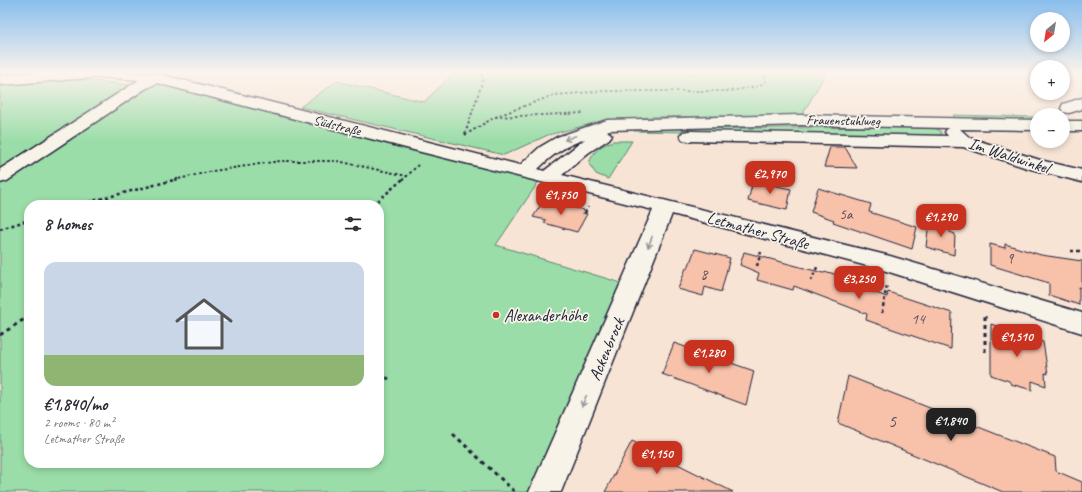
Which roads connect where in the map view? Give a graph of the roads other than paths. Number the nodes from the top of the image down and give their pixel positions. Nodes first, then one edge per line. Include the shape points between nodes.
1 (124, 96) edge
2 (237, 96) edge
3 (943, 117) junction
4 (649, 123) junction
5 (1030, 124) edge
6 (1070, 126) edge
7 (1082, 126) edge
8 (604, 135) junction
9 (964, 142) junction
10 (524, 172) junction
11 (1082, 176) edge
12 (0, 177) edge
13 (547, 178) junction
14 (665, 206) junction
15 (1082, 323) edge
16 (545, 492) edge

1 - 12 street
2 - 10 street, Südstraße
3 - 4 street, Frauenstuhlweg
3 - 5 street, Frauenstuhlweg
3 - 9 street, Im Waldwinkel
4 - 8 street, Frauenstuhlweg
4 -> 10 street, Frauenstuhlweg via 607,125 563,141 546,151
6 - 7 street
8 - 9 street, Frauenstuhlweg
8 - 13 street, Frauenstuhlweg via 582,148
9 - 11 street, Im Waldwinkel
10 - 13 street, Südstraße
13 - 14 street, Letmather Straße
14 - 15 street, Letmather Straße via 890,264
14 -> 16 street, Ackenbrock

